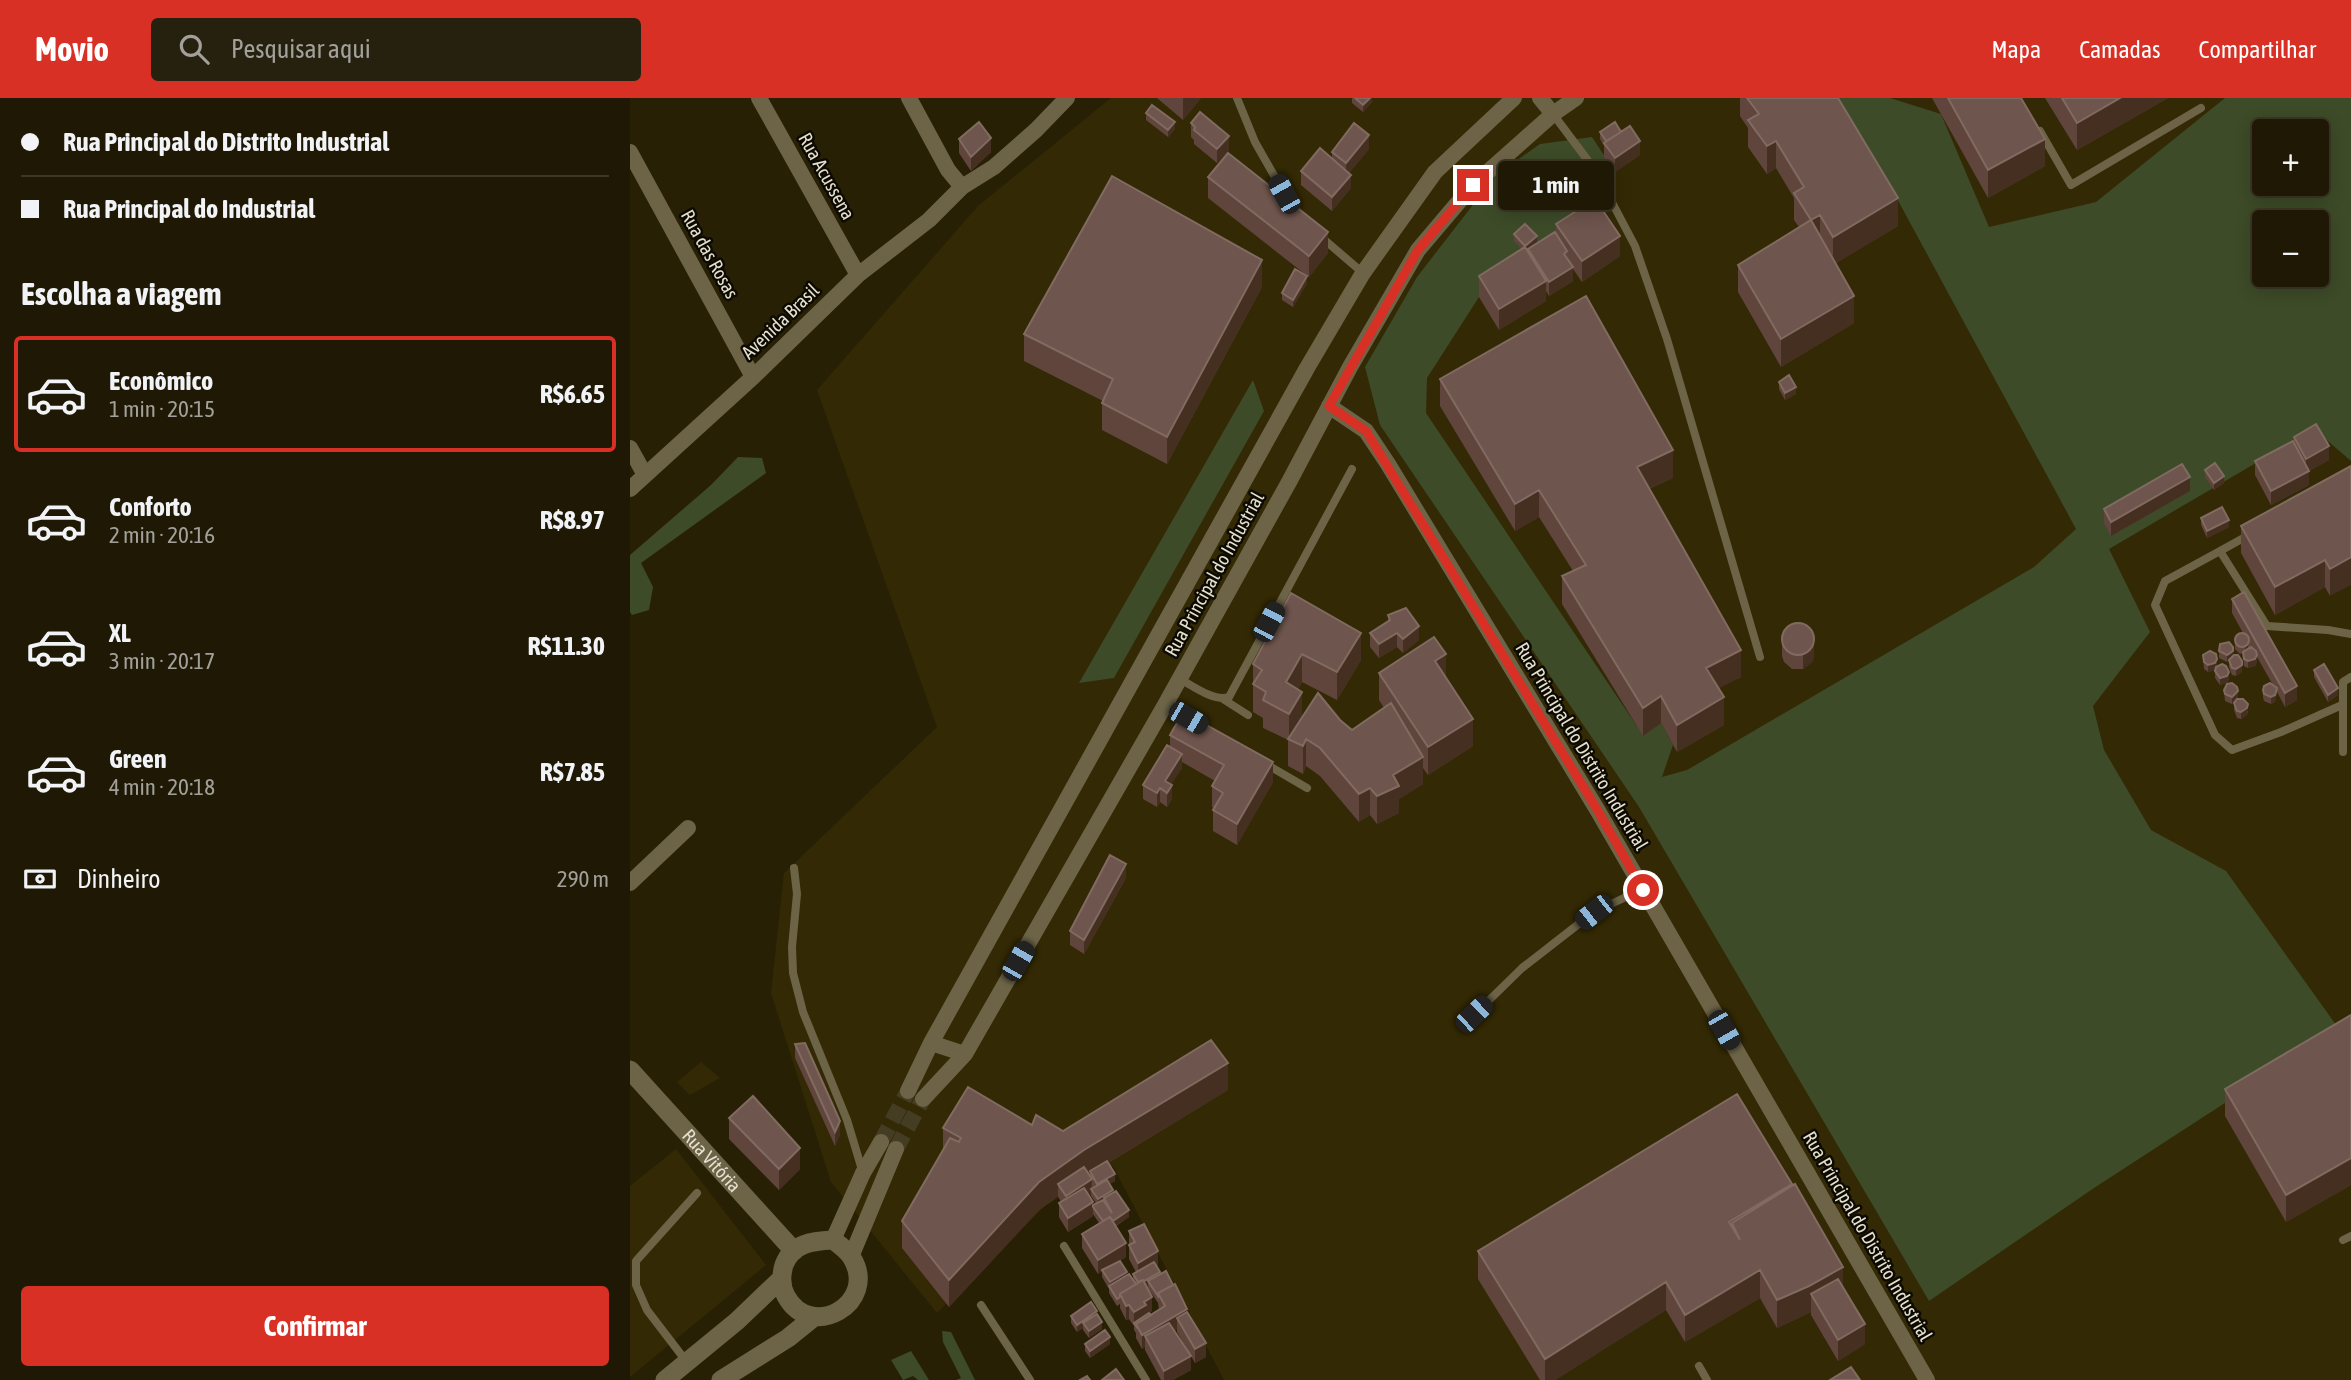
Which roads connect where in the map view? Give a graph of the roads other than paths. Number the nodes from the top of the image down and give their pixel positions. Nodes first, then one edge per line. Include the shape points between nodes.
1 (759, 98) edge
2 (909, 98) edge
3 (1067, 98) edge
4 (1237, 98) edge
5 (1514, 98) edge
6 (1541, 98) edge
7 (1577, 98) edge
8 (2200, 108) dead end
9 (1553, 114) junction
10 (2034, 120) edge
11 (630, 152) edge
12 (962, 187) junction
13 (1295, 211) edge
14 (1310, 227) edge
15 (1363, 273) junction
16 (858, 275) junction
17 (753, 377) junction
18 (1329, 406) junction
19 (630, 448) edge
20 (1352, 469) dead end
21 (645, 475) junction
22 (630, 489) edge
23 (2257, 531) edge
24 (2220, 551) junction
25 (2351, 634) edge
26 (1760, 657) dead end
27 (2351, 677) edge
28 (1180, 679) junction
29 (1223, 699) junction
30 (1165, 705) junction
31 (2342, 705) junction
32 (1248, 715) dead end
33 (1199, 724) edge
34 (2343, 752) dead end
35 (1255, 757) edge
36 (1307, 788) dead end
37 (688, 828) dead end
38 (794, 869) dead end
39 (630, 883) edge
40 (1643, 890) junction
41 (1474, 1014) dead end
42 (931, 1043) junction
43 (965, 1054) junction
44 (630, 1070) edge
45 (908, 1091) tunnel mouth
46 (923, 1099) tunnel mouth
47 (863, 1173) junction
48 (697, 1193) dead end
49 (833, 1240) junction
50 (1064, 1246) dead end
51 (794, 1251) junction
52 (852, 1257) junction
53 (782, 1279) junction
54 (981, 1305) dead end
55 (814, 1317) junction
56 (686, 1361) junction
57 (1699, 1366) dead end
58 (665, 1380) edge
59 (721, 1380) edge
60 (1030, 1380) edge
61 (1146, 1380) edge
62 (1707, 1380) edge
63 (1927, 1380) edge

1 - 16 street, Rua Acussena
2 - 12 street
3 - 12 street, Avenida Brasil via 994,167
4 - 13 lane via 1255,142
5 - 15 street, Rua Principal do Industrial via 1435,172
6 - 9 street
7 - 9 street, Rua Principal do Industrial
8 - 10 lane via 2071,185
9 - 18 street, Rua Principal do Industrial via 1473,185 1418,250
9 - 26 lane via 1595,170 1635,246 1667,339
11 - 17 street, Rua das Rosas
12 - 16 street, Avenida Brasil via 929,220
14 - 15 lane
15 - 42 street, Rua Principal do Industrial
16 - 17 street, Avenida Brasil
17 - 21 street, Avenida Brasil
18 - 28 street, Rua Principal do Industrial
18 - 40 street, Rua Principal do Distrito Industrial via 1366,431
19 - 21 street
20 - 29 lane via 1229,697
21 - 22 street, Avenida Brasil
23 - 24 lane
24 - 25 lane via 2267,626
24 - 31 lane via 2165,581 2155,605 2215,734 2232,750
27 - 31 lane via 2343,682
28 - 29 lane
28 - 30 street, Rua Principal do Industrial
29 - 32 lane
30 - 33 lane
30 - 43 street, Rua Principal do Industrial
31 - 34 lane
35 - 36 lane
37 - 39 street
38 - 47 lane via 793,973
40 - 41 lane via 1594,912 1521,968
40 - 63 street, Rua Principal do Distrito Industrial
42 - 43 street
42 - 45 street, Rua Principal do Industrial
43 - 46 street, Rua Principal do Industrial
44 - 51 main road, Rua Vitória
47 - 49 street
47 - 52 street via 889,1146
48 - 56 lane via 636,1261 636,1285 647,1310
49 - 51 main road via 811,1241
49 - 52 main road
50 - 61 lane
51 - 53 main road
52 - 55 main road via 858,1270 853,1299 829,1317
53 - 55 main road via 792,1305
53 - 56 main road
54 - 60 lane
55 - 59 main road
56 - 58 main road
57 - 62 lane

